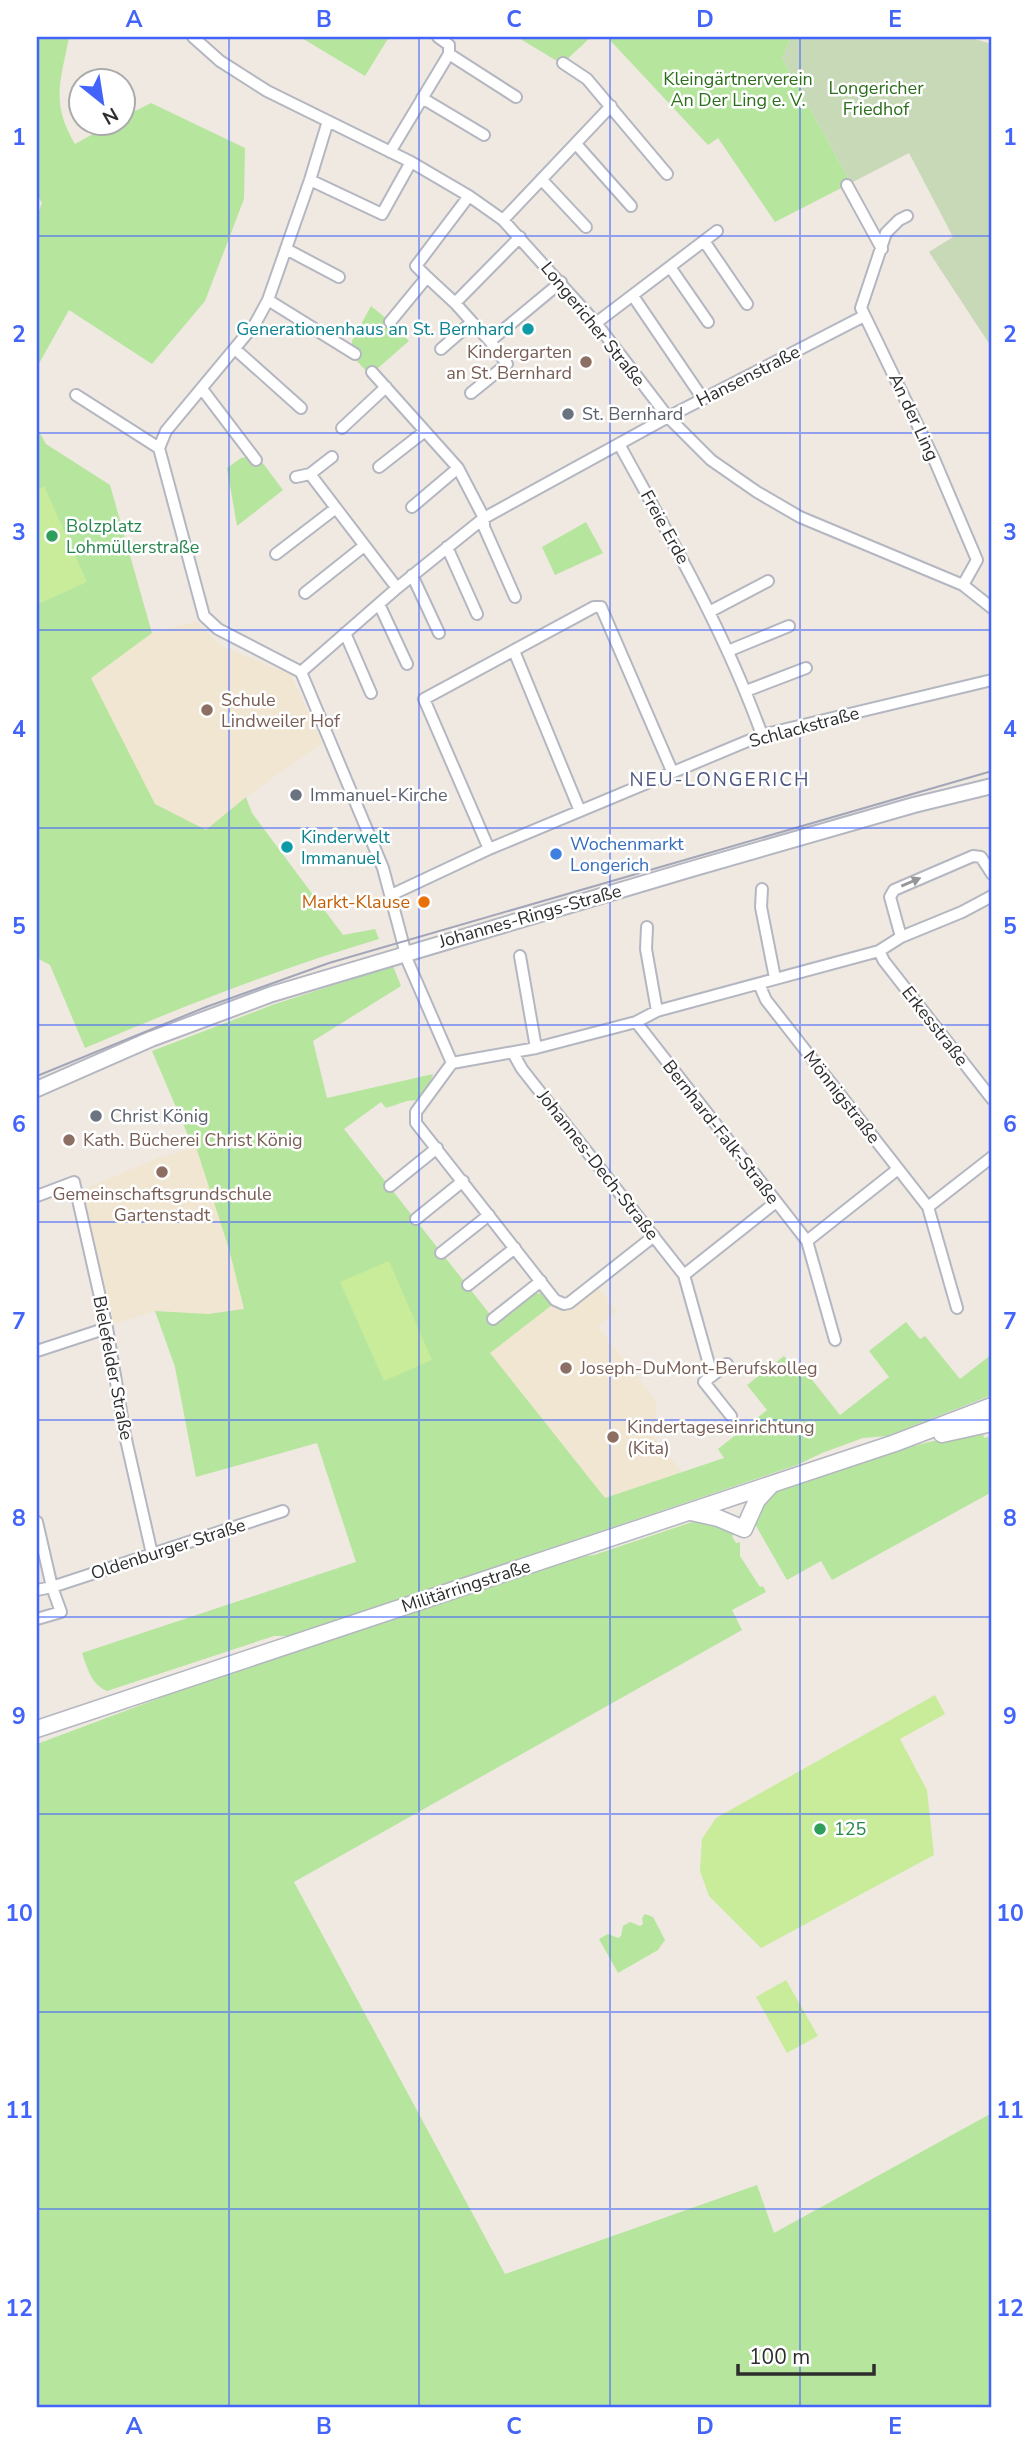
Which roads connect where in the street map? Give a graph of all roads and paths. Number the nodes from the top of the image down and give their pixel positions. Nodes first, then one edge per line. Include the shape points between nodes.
1 (193, 37) edge
2 (438, 37) edge
3 (449, 54) junction
4 (563, 63) dead end
5 (516, 97) dead end
6 (422, 99) junction
7 (611, 106) junction
8 (328, 121) junction
9 (484, 135) dead end
10 (576, 144) junction
11 (390, 152) junction
12 (411, 162) junction
13 (667, 174) dead end
14 (310, 180) junction
15 (542, 180) junction
16 (847, 185) dead end
17 (469, 196) junction
18 (631, 206) dead end
19 (907, 216) dead end
20 (503, 220) junction
21 (586, 227) dead end
22 (717, 231) dead end
23 (520, 237) junction
24 (704, 241) junction
25 (286, 249) junction
26 (882, 249) junction
27 (670, 267) junction
28 (427, 277) junction
29 (339, 278) dead end
30 (561, 282) junction
31 (633, 296) junction
32 (268, 300) junction
33 (455, 303) junction
34 (747, 304) dead end
35 (864, 316) junction
36 (390, 322) dead end
37 (472, 323) junction
38 (596, 323) junction
39 (708, 323) dead end
40 (490, 341) junction
41 (235, 349) junction
42 (441, 349) dead end
43 (355, 354) dead end
44 (372, 372) dead end
45 (387, 387) junction
46 (202, 389) junction
47 (471, 393) dead end
48 (76, 395) dead end
49 (703, 399) junction
50 (301, 408) dead end
51 (668, 418) junction
52 (342, 428) dead end
53 (425, 431) junction
54 (619, 444) junction
55 (159, 448) junction
56 (332, 457) dead end
57 (256, 460) dead end
58 (379, 467) dead end
59 (458, 468) junction
60 (310, 474) junction
61 (296, 477) dead end
62 (412, 507) dead end
63 (336, 508) junction
64 (484, 518) junction
65 (364, 545) junction
66 (447, 547) junction
67 (276, 554) dead end
68 (412, 575) junction
69 (768, 581) dead end
70 (963, 585) junction
71 (397, 588) junction
72 (305, 593) dead end
73 (515, 597) dead end
74 (991, 602) edge
75 (379, 604) junction
76 (711, 611) junction
77 (477, 614) dead end
78 (789, 626) dead end
79 (345, 633) junction
80 (439, 633) dead end
81 (514, 651) junction
82 (728, 651) junction
83 (407, 664) dead end
84 (806, 668) dead end
85 (301, 672) junction
86 (992, 680) edge
87 (746, 691) junction
88 (371, 693) dead end
89 (762, 735) junction
90 (672, 771) junction
91 (992, 788) edge
92 (580, 811) junction
93 (489, 849) junction
94 (992, 874) edge
95 (762, 889) dead end
96 (391, 895) junction
97 (991, 900) edge
98 (647, 927) dead end
99 (901, 937) junction
100 (879, 951) junction
101 (405, 953) junction
102 (520, 956) dead end
103 (775, 978) junction
104 (759, 984) junction
105 (657, 1011) junction
106 (636, 1022) junction
107 (536, 1048) junction
108 (513, 1053) junction
109 (452, 1063) junction
110 (37, 1089) edge
111 (992, 1099) edge
112 (437, 1148) junction
113 (992, 1157) edge
114 (898, 1169) junction
115 (463, 1181) junction
116 (390, 1186) dead end
117 (37, 1196) edge
118 (776, 1202) junction
119 (928, 1207) junction
120 (489, 1214) junction
121 (416, 1219) dead end
122 (654, 1236) junction
123 (807, 1241) junction
124 (515, 1248) junction
125 (441, 1253) dead end
126 (684, 1275) junction
127 (541, 1281) junction
128 (468, 1285) dead end
129 (957, 1308) dead end
130 (493, 1319) dead end
131 (107, 1328) junction
132 (835, 1340) dead end
133 (37, 1351) edge
134 (727, 1364) dead end
135 (712, 1376) junction
136 (992, 1406) edge
137 (731, 1416) dead end
138 (992, 1423) edge
139 (895, 1443) junction
140 (772, 1484) junction
141 (283, 1511) dead end
142 (688, 1512) junction
143 (37, 1522) edge
144 (152, 1554) junction
145 (52, 1587) junction
146 (37, 1590) edge
147 (37, 1619) edge
148 (37, 1729) edge

1 - 8 street, Longericher Straße via 239,74
2 - 3 street via 449,45
3 - 5 street
3 - 6 street
4 - 7 street via 587,79
6 - 9 street
6 - 11 street
7 - 10 street
7 - 13 street
8 - 11 street, Longericher Straße
8 - 14 street
10 - 15 street
10 - 18 street
11 - 12 street, Longericher Straße
12 - 14 street via 382,214
12 - 17 street, Longericher Straße
14 - 25 street
15 - 20 street
15 - 21 street
16 - 26 street
17 - 20 street, Longericher Straße
17 - 28 street via 416,266
19 - 26 street via 886,233
20 - 23 street, Longericher Straße
22 - 24 street
23 - 30 street, Longericher Straße
23 - 33 street
24 - 27 street
24 - 34 street
25 - 29 street
25 - 32 street
26 - 35 street via 861,308
27 - 31 street
27 - 39 street
28 - 33 street
28 - 36 street
30 - 38 street, Longericher Straße
30 - 40 street
31 - 38 street
31 - 49 street
32 - 41 street
32 - 43 street
33 - 37 street
35 - 49 street, Hansenstraße
35 - 70 street, An der Ling via 977,560
37 - 40 street
37 - 42 street
38 - 51 street, Longericher Straße
40 - 47 street via 512,367
41 - 46 street
41 - 50 street
44 - 45 street
45 - 52 street
45 - 53 street
46 - 55 street via 166,431
46 - 57 street
48 - 55 street
49 - 51 street, Hansenstraße
51 - 54 street, Hansenstraße
51 - 70 street, Longericher Straße via 710,460 800,517
53 - 58 street
53 - 59 street
54 - 64 street, Hansenstraße
54 - 76 street, Freie Erde
55 - 85 street via 204,616 218,629
56 - 60 street
59 - 62 street
59 - 64 street
60 - 61 street
60 - 63 street
63 - 65 street
63 - 67 street
64 - 66 street, Hansenstraße
64 - 73 street
65 - 71 street
65 - 72 street
66 - 68 street, Hansenstraße
66 - 77 street
68 - 71 street, Hansenstraße
68 - 80 street
69 - 76 street
70 - 74 street, Longericher Straße
71 - 75 street, Hansenstraße
75 - 79 street, Hansenstraße
75 - 83 street
76 - 82 street, Freie Erde
78 - 82 street
79 - 85 street, Hansenstraße
79 - 88 street
81 - 90 street via 601,607
81 - 92 street
81 - 93 street via 424,699
82 - 87 street, Freie Erde
84 - 87 street
85 - 96 street
86 - 89 street, Schlackstraße
87 - 89 street, Freie Erde
89 - 90 street, Schlackstraße
90 - 92 street, Schlackstraße
91 - 101 street, Johannes-Rings-Straße via 914,805
92 - 93 street, Schlackstraße
93 - 96 street, Schlackstraße
99 -> 94 street via 890,897 894,890 973,856 981,857
95 - 103 street via 761,907
96 - 101 street
97 - 99 street
98 - 105 street via 646,949
99 - 100 street
100 - 103 street
100 - 111 street, Erkesstraße
101 - 109 street
101 - 110 street, Johannes-Rings-Straße via 219,1012
102 - 107 street
103 - 104 street
104 - 105 street
104 - 114 street, Mönnigstraße via 766,1000
105 - 106 street
106 - 107 street
106 - 118 street, Bernhard-Falk-Straße
107 - 108 street
108 - 109 street
108 - 122 street, Johannes-Dech-Straße
109 - 112 street via 415,1116
112 - 115 street
112 - 116 street
113 - 119 street
114 - 119 street, Mönnigstraße
114 - 123 street
115 - 120 street
115 - 121 street
117 - 131 street, Bielefelder Straße via 74,1182
118 - 123 street, Bernhard-Falk-Straße
118 - 126 street
119 - 129 street, Mönnigstraße
120 - 124 street
120 - 125 street
122 - 126 street, Johannes-Dech-Straße
122 - 127 street via 569,1303 555,1300
123 - 132 street, Bernhard-Falk-Straße
124 - 127 street
124 - 128 street
126 - 135 street, Johannes-Dech-Straße
127 - 130 street
131 - 133 street
131 - 144 street, Bielefelder Straße
134 - 135 street
135 - 137 street, Johannes-Dech-Straße via 704,1382
136 - 139 main road, Militärringstraße
138 - 139 main road, Militärringstraße
139 - 140 main road, Militärringstraße
140 - 142 main road, Militärringstraße
140 - 142 main road via 757,1500 744,1529
141 - 144 street, Oldenburger Straße
142 - 148 main road, Militärringstraße
143 - 145 street
144 - 145 street, Oldenburger Straße
145 - 146 street, Oldenburger Straße
145 - 147 street via 61,1612

